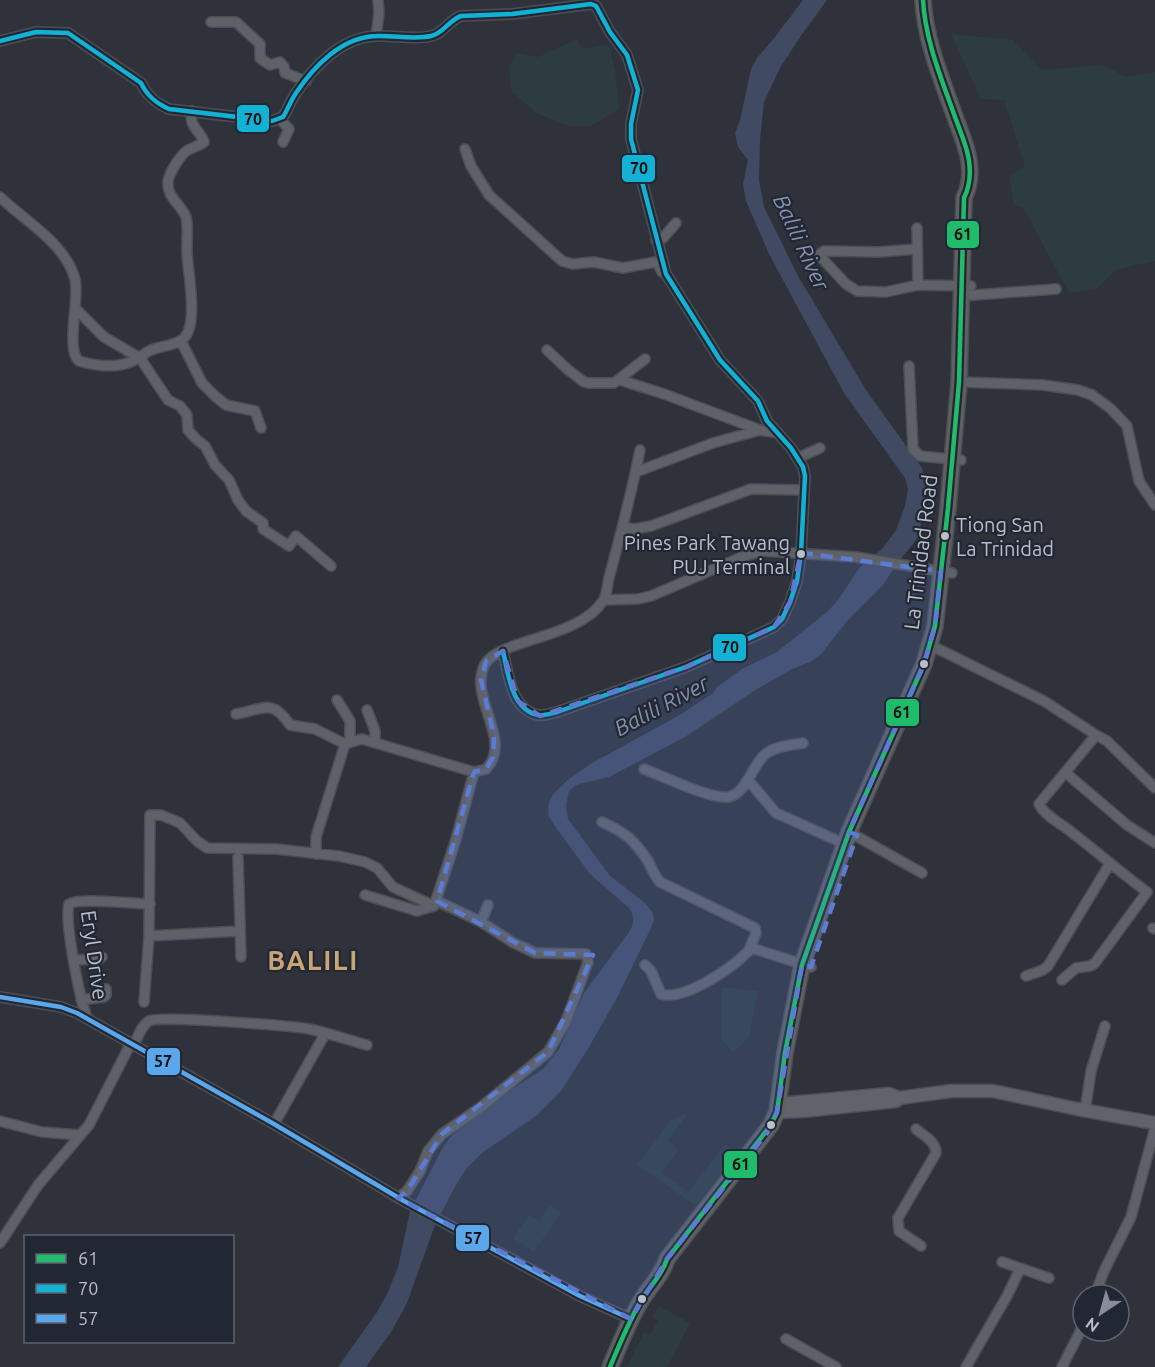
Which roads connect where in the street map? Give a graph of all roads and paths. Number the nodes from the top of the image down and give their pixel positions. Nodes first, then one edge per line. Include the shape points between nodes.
1 (378, 0) edge
2 (923, 0) edge
3 (211, 22) dead end
4 (376, 36) junction
5 (0, 41) edge
6 (306, 81) junction
7 (192, 111) junction
8 (280, 118) junction
9 (283, 142) dead end
10 (465, 149) dead end
11 (0, 197) edge
12 (676, 223) dead end
13 (917, 228) dead end
14 (656, 240) junction
15 (917, 249) junction
16 (666, 274) junction
17 (918, 285) junction
18 (1056, 289) dead end
19 (966, 291) junction
20 (75, 308) junction
21 (181, 341) junction
22 (547, 350) dead end
23 (140, 358) junction
24 (645, 359) dead end
25 (909, 366) dead end
26 (620, 380) junction
27 (963, 382) junction
28 (261, 428) dead end
29 (760, 430) junction
30 (778, 434) junction
31 (820, 448) dead end
32 (640, 450) dead end
33 (798, 458) junction
34 (957, 460) junction
35 (636, 472) junction
36 (804, 490) junction
37 (1155, 505) edge
38 (624, 527) junction
39 (801, 553) junction
40 (331, 566) dead end
41 (947, 572) junction
42 (604, 600) junction
43 (934, 647) junction
44 (503, 651) junction
45 (337, 700) dead end
46 (367, 710) dead end
47 (236, 714) dead end
48 (1096, 735) junction
49 (375, 741) junction
50 (347, 743) junction
51 (803, 743) dead end
52 (644, 768) dead end
53 (474, 772) junction
54 (1066, 773) junction
55 (748, 780) junction
56 (1155, 788) edge
57 (602, 822) dead end
58 (850, 837) junction
59 (1155, 843) edge
60 (316, 854) junction
61 (238, 857) dead end
62 (1109, 865) junction
63 (922, 873) dead end
64 (366, 895) dead end
65 (436, 903) junction
66 (150, 904) junction
67 (488, 905) dead end
68 (481, 922) junction
69 (239, 931) junction
70 (149, 936) junction
71 (749, 950) junction
72 (102, 957) dead end
73 (241, 957) dead end
74 (75, 960) junction
75 (645, 965) dead end
76 (807, 966) junction
77 (1026, 976) dead end
78 (1062, 980) dead end
79 (106, 989) dead end
80 (0, 997) edge
81 (81, 1000) junction
82 (144, 1002) dead end
83 (87, 1018) junction
84 (1105, 1026) dead end
85 (325, 1034) junction
86 (132, 1044) junction
87 (367, 1045) dead end
88 (782, 1108) junction
89 (1085, 1111) junction
90 (0, 1121) edge
91 (1155, 1123) edge
92 (274, 1124) junction
93 (1155, 1128) edge
94 (916, 1129) dead end
95 (80, 1135) junction
96 (401, 1200) junction
97 (2, 1236) edge
98 (921, 1246) dead end
99 (1002, 1262) dead end
100 (1020, 1269) junction
101 (1049, 1278) dead end
102 (1100, 1283) edge
103 (631, 1319) junction
104 (786, 1339) dead end
105 (1074, 1343) edge
106 (610, 1367) edge
107 (836, 1367) edge
108 (966, 1367) edge
109 (1062, 1367) edge

1 - 4 street
2 - 19 highway, La Trinidad Road via 934,55 969,161 969,187 964,198
3 - 6 street via 236,22 260,44 260,58 270,65 280,62 285,73
4 - 6 street via 340,47
4 - 14 street via 433,36 461,16 594,4 627,55 638,90 631,139
5 - 7 street via 36,32 68,33 141,83 158,104
6 - 8 street
7 - 8 street via 272,121
7 - 21 street via 190,120 204,142 185,152 169,178 168,188 182,208 188,230 192,310 187,334
8 - 9 street via 289,129
10 - 16 street via 489,195 562,261 623,268 655,262
11 - 20 street via 53,244 68,263 75,279
12 - 14 street via 663,238
13 - 15 street
14 - 16 street
15 - 17 street
15 - 17 street via 824,251 819,255 857,291 886,292
16 - 30 street via 720,360 758,401
17 - 19 street
18 - 19 street
19 - 27 highway, La Trinidad Road
20 - 23 street via 104,337
20 - 23 street via 74,352 79,361 113,367
21 - 23 street via 148,351
21 - 28 street via 202,383 226,405 255,411
22 - 26 street via 584,382
23 - 40 street via 168,400 187,415 188,430 206,446 246,511 263,523 263,530 289,546 296,536
24 - 26 street
25 - 34 street via 913,449 920,456
26 - 29 street
27 - 34 highway, La Trinidad Road
27 - 37 street via 1052,386 1092,395 1127,426 1139,481
29 - 30 street
29 - 35 street
30 - 33 street
31 - 33 street
32 - 35 street
33 - 36 street via 806,476
34 - 41 highway, La Trinidad Road
35 - 38 street
36 - 38 street via 751,489 651,526
36 - 39 street
38 - 42 street
39 - 41 street via 855,557
39 - 42 street via 761,551 651,596
39 - 44 street via 790,602 774,627 574,711 540,716 525,708 514,694
41 - 43 highway, La Trinidad Road via 944,628
42 - 44 street via 590,615 559,632
43 - 48 street via 1052,706
43 - 58 highway, La Trinidad Road
44 - 53 street via 491,657 483,668 482,688 494,748 490,765
45 - 50 street via 350,721
46 - 49 street
47 - 50 street via 275,708 290,725 315,729
48 - 54 street
48 - 56 street
49 - 50 street via 362,738
49 - 53 street
50 - 60 street via 316,837
51 - 55 street via 768,752
52 - 55 street via 723,797 736,794
53 - 65 street
54 - 59 street via 1127,825
54 - 62 street via 1040,801 1040,807
55 - 58 street via 776,813
57 - 71 street via 628,836 657,880 755,928
58 - 63 street
58 - 76 highway, La Trinidad Road
60 - 65 street via 365,862 377,868 393,887
60 - 66 street via 207,848 180,824 161,815 150,819
61 - 69 street
62 - 77 street via 1048,966
62 - 78 street via 1147,892 1095,963 1076,968
64 - 65 street via 417,911
65 - 68 street
66 - 70 street
66 - 74 street, Eryl Drive via 69,904 68,923
67 - 68 street
68 - 96 street via 535,953 586,954 588,968 548,1052 442,1134 428,1150
69 - 70 street
69 - 73 street
70 - 82 street
71 - 75 street via 699,986 670,995 661,994
71 - 76 street
72 - 74 street
74 - 81 street, Eryl Drive
76 - 88 highway, La Trinidad Road
79 - 81 street via 104,997
80 - 83 street via 62,1007
81 - 83 street, Eryl Drive
83 - 86 street
84 - 89 street via 1090,1071
85 - 86 street via 255,1023 152,1020
85 - 87 street
85 - 92 street
86 - 92 street
86 - 95 street
88 - 89 main road via 803,1111 983,1090
88 - 103 highway, La Trinidad Road via 767,1133 667,1259
89 - 91 main road
90 - 95 street
92 - 96 street
93 - 102 street via 1131,1217
94 - 98 street via 930,1140 936,1153 898,1218 899,1231
95 - 97 street
96 - 103 street via 580,1296
99 - 100 street
100 - 101 street
100 - 108 street
103 - 106 highway, La Trinidad Road
104 - 107 street
105 - 109 street

